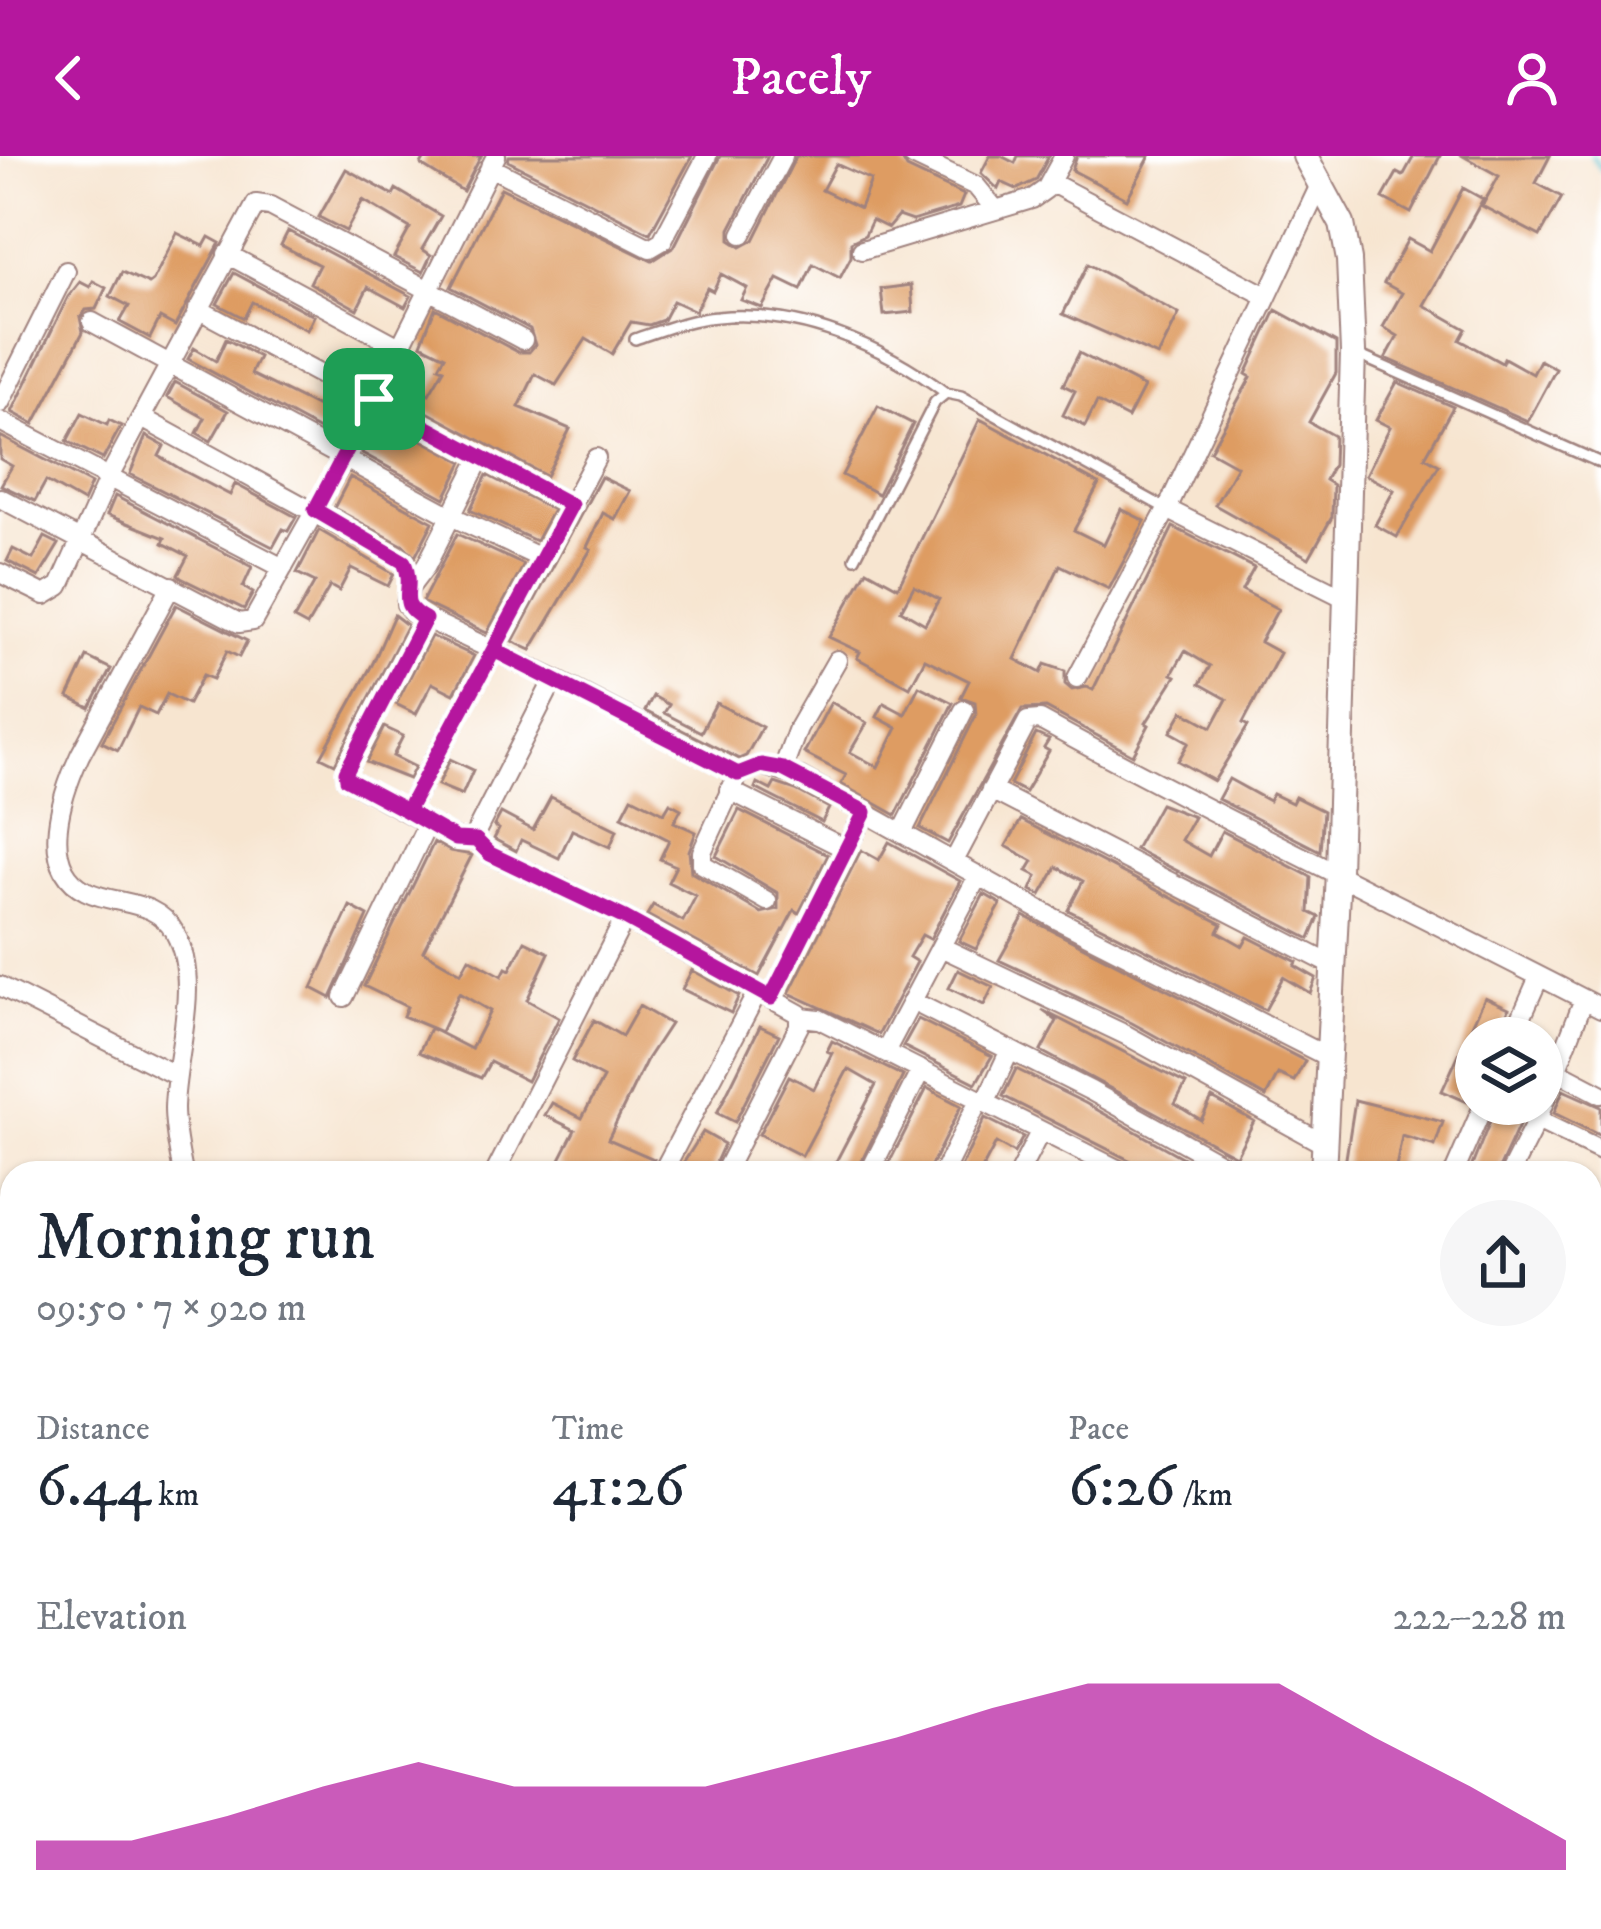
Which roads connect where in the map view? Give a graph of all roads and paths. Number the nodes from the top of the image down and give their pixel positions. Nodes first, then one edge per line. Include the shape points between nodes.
1 (707, 156) edge
2 (783, 156) edge
3 (1064, 156) edge
4 (1305, 156) edge
5 (924, 158) edge
6 (493, 161) edge
7 (1050, 182) junction
8 (1319, 187) junction
9 (994, 209) junction
10 (742, 234) dead end
11 (862, 250) dead end
12 (227, 254) junction
13 (66, 271) dead end
14 (430, 292) junction
15 (1266, 296) junction
16 (198, 308) junction
17 (92, 322) dead end
18 (635, 338) dead end
19 (523, 340) dead end
20 (401, 348) junction
21 (1353, 352) junction
22 (169, 364) junction
23 (946, 393) junction
24 (374, 401) junction
25 (0, 403) edge
26 (142, 418) junction
27 (0, 421) edge
28 (481, 457) junction
29 (596, 458) dead end
30 (344, 459) junction
31 (1601, 464) edge
32 (109, 477) junction
33 (0, 498) edge
34 (571, 505) junction
35 (1167, 509) junction
36 (315, 510) junction
37 (451, 516) junction
38 (78, 540) junction
39 (855, 558) dead end
40 (542, 559) junction
41 (283, 568) junction
42 (0, 573) edge
43 (171, 586) junction
44 (410, 587) junction
45 (1345, 598) junction
46 (425, 619) junction
47 (494, 650) junction
48 (836, 660) dead end
49 (1077, 678) dead end
50 (554, 679) junction
51 (964, 710) dead end
52 (783, 769) junction
53 (734, 782) junction
54 (991, 790) junction
55 (407, 811) junction
56 (865, 812) junction
57 (428, 823) junction
58 (902, 832) junction
59 (476, 840) junction
60 (847, 849) junction
61 (953, 861) junction
62 (1338, 872) junction
63 (978, 876) junction
64 (767, 901) dead end
65 (625, 918) junction
66 (940, 947) junction
67 (1334, 965) junction
68 (1539, 977) junction
69 (0, 986) edge
70 (765, 995) junction
71 (344, 997) dead end
72 (912, 1000) junction
73 (1593, 1003) edge
74 (801, 1017) junction
75 (1521, 1017) edge
76 (1010, 1050) junction
77 (885, 1052) junction
78 (1328, 1057) junction
79 (1563, 1060) edge
80 (921, 1070) junction
81 (1563, 1074) edge
82 (177, 1076) junction
83 (1601, 1094) edge
84 (982, 1101) junction
85 (1475, 1125) edge
86 (1535, 1125) edge
87 (1548, 1125) edge
88 (1040, 1132) junction
89 (1601, 1150) edge
90 (181, 1161) edge
91 (501, 1161) edge
92 (669, 1161) edge
93 (730, 1161) edge
94 (874, 1161) edge
95 (950, 1161) edge
96 (1024, 1161) edge
97 (1095, 1161) edge
98 (1216, 1161) edge
99 (1322, 1161) edge
100 (1327, 1161) edge
101 (1459, 1161) edge
102 (1516, 1161) edge

1 - 6 street via 662,241 650,248
2 - 10 street
3 - 7 street
4 - 8 street
5 - 9 street via 976,186
6 - 14 street
7 - 9 street via 1032,199
7 - 15 street
8 - 15 street
8 - 21 street via 1346,239
9 - 11 street
12 - 14 street via 250,209 262,203
12 - 16 street
12 - 20 street
13 - 25 street
14 - 19 street
14 - 20 street
15 - 35 street
16 - 22 street
16 - 24 street
17 - 22 street
18 - 23 lane via 714,317 796,321 844,335
20 - 24 street
21 - 31 lane
21 - 45 street
22 - 26 street
22 - 30 street
23 - 35 lane
23 - 39 lane
24 - 28 street
24 - 30 street
26 - 32 street
26 - 36 street
27 - 32 street
28 - 34 street
28 - 37 street
29 - 34 street
30 - 36 street
30 - 37 street
32 - 38 street
32 - 41 street
33 - 38 street
34 - 40 street
35 - 45 street
35 - 49 street
36 - 41 street
36 - 44 street via 404,562
37 - 40 street
37 - 44 street
38 - 42 street via 50,595
38 - 43 street
40 - 47 street
41 - 43 street via 257,616 244,624
43 - 82 street via 67,782 58,829 62,862 82,889 153,911 175,932 185,992
44 - 46 street via 408,610
45 - 62 street
46 - 47 street
46 - 55 street via 346,772
47 - 50 street
47 - 55 street
48 - 52 street
50 - 53 street
50 - 59 street
51 - 58 street
52 - 53 street via 761,765
52 - 56 street
53 - 60 street
53 - 64 street via 702,864
54 - 61 street
54 - 62 street via 1028,721 1040,719
54 - 67 street
55 - 57 street
56 - 58 street
56 - 60 street
57 - 59 street
57 - 71 street
58 - 61 street
59 - 65 street
60 - 70 street
61 - 63 street
62 - 67 street
62 - 68 street
63 - 66 street
63 - 78 street
65 - 70 street
65 - 91 street
66 - 72 street
66 - 99 street via 1126,1035
67 - 78 street
68 - 73 street
68 - 75 street
69 - 82 street
70 - 74 street
70 - 92 street
72 - 76 street
72 - 77 street
73 - 79 street
74 - 77 street
74 - 93 street
76 - 84 street
76 - 98 street
77 - 80 street
78 - 100 street
80 - 84 street
80 - 94 street
81 - 83 street
82 - 90 street
84 - 88 street
84 - 95 street
85 - 101 street
86 - 102 street
87 - 89 street
88 - 96 street
88 - 97 street

